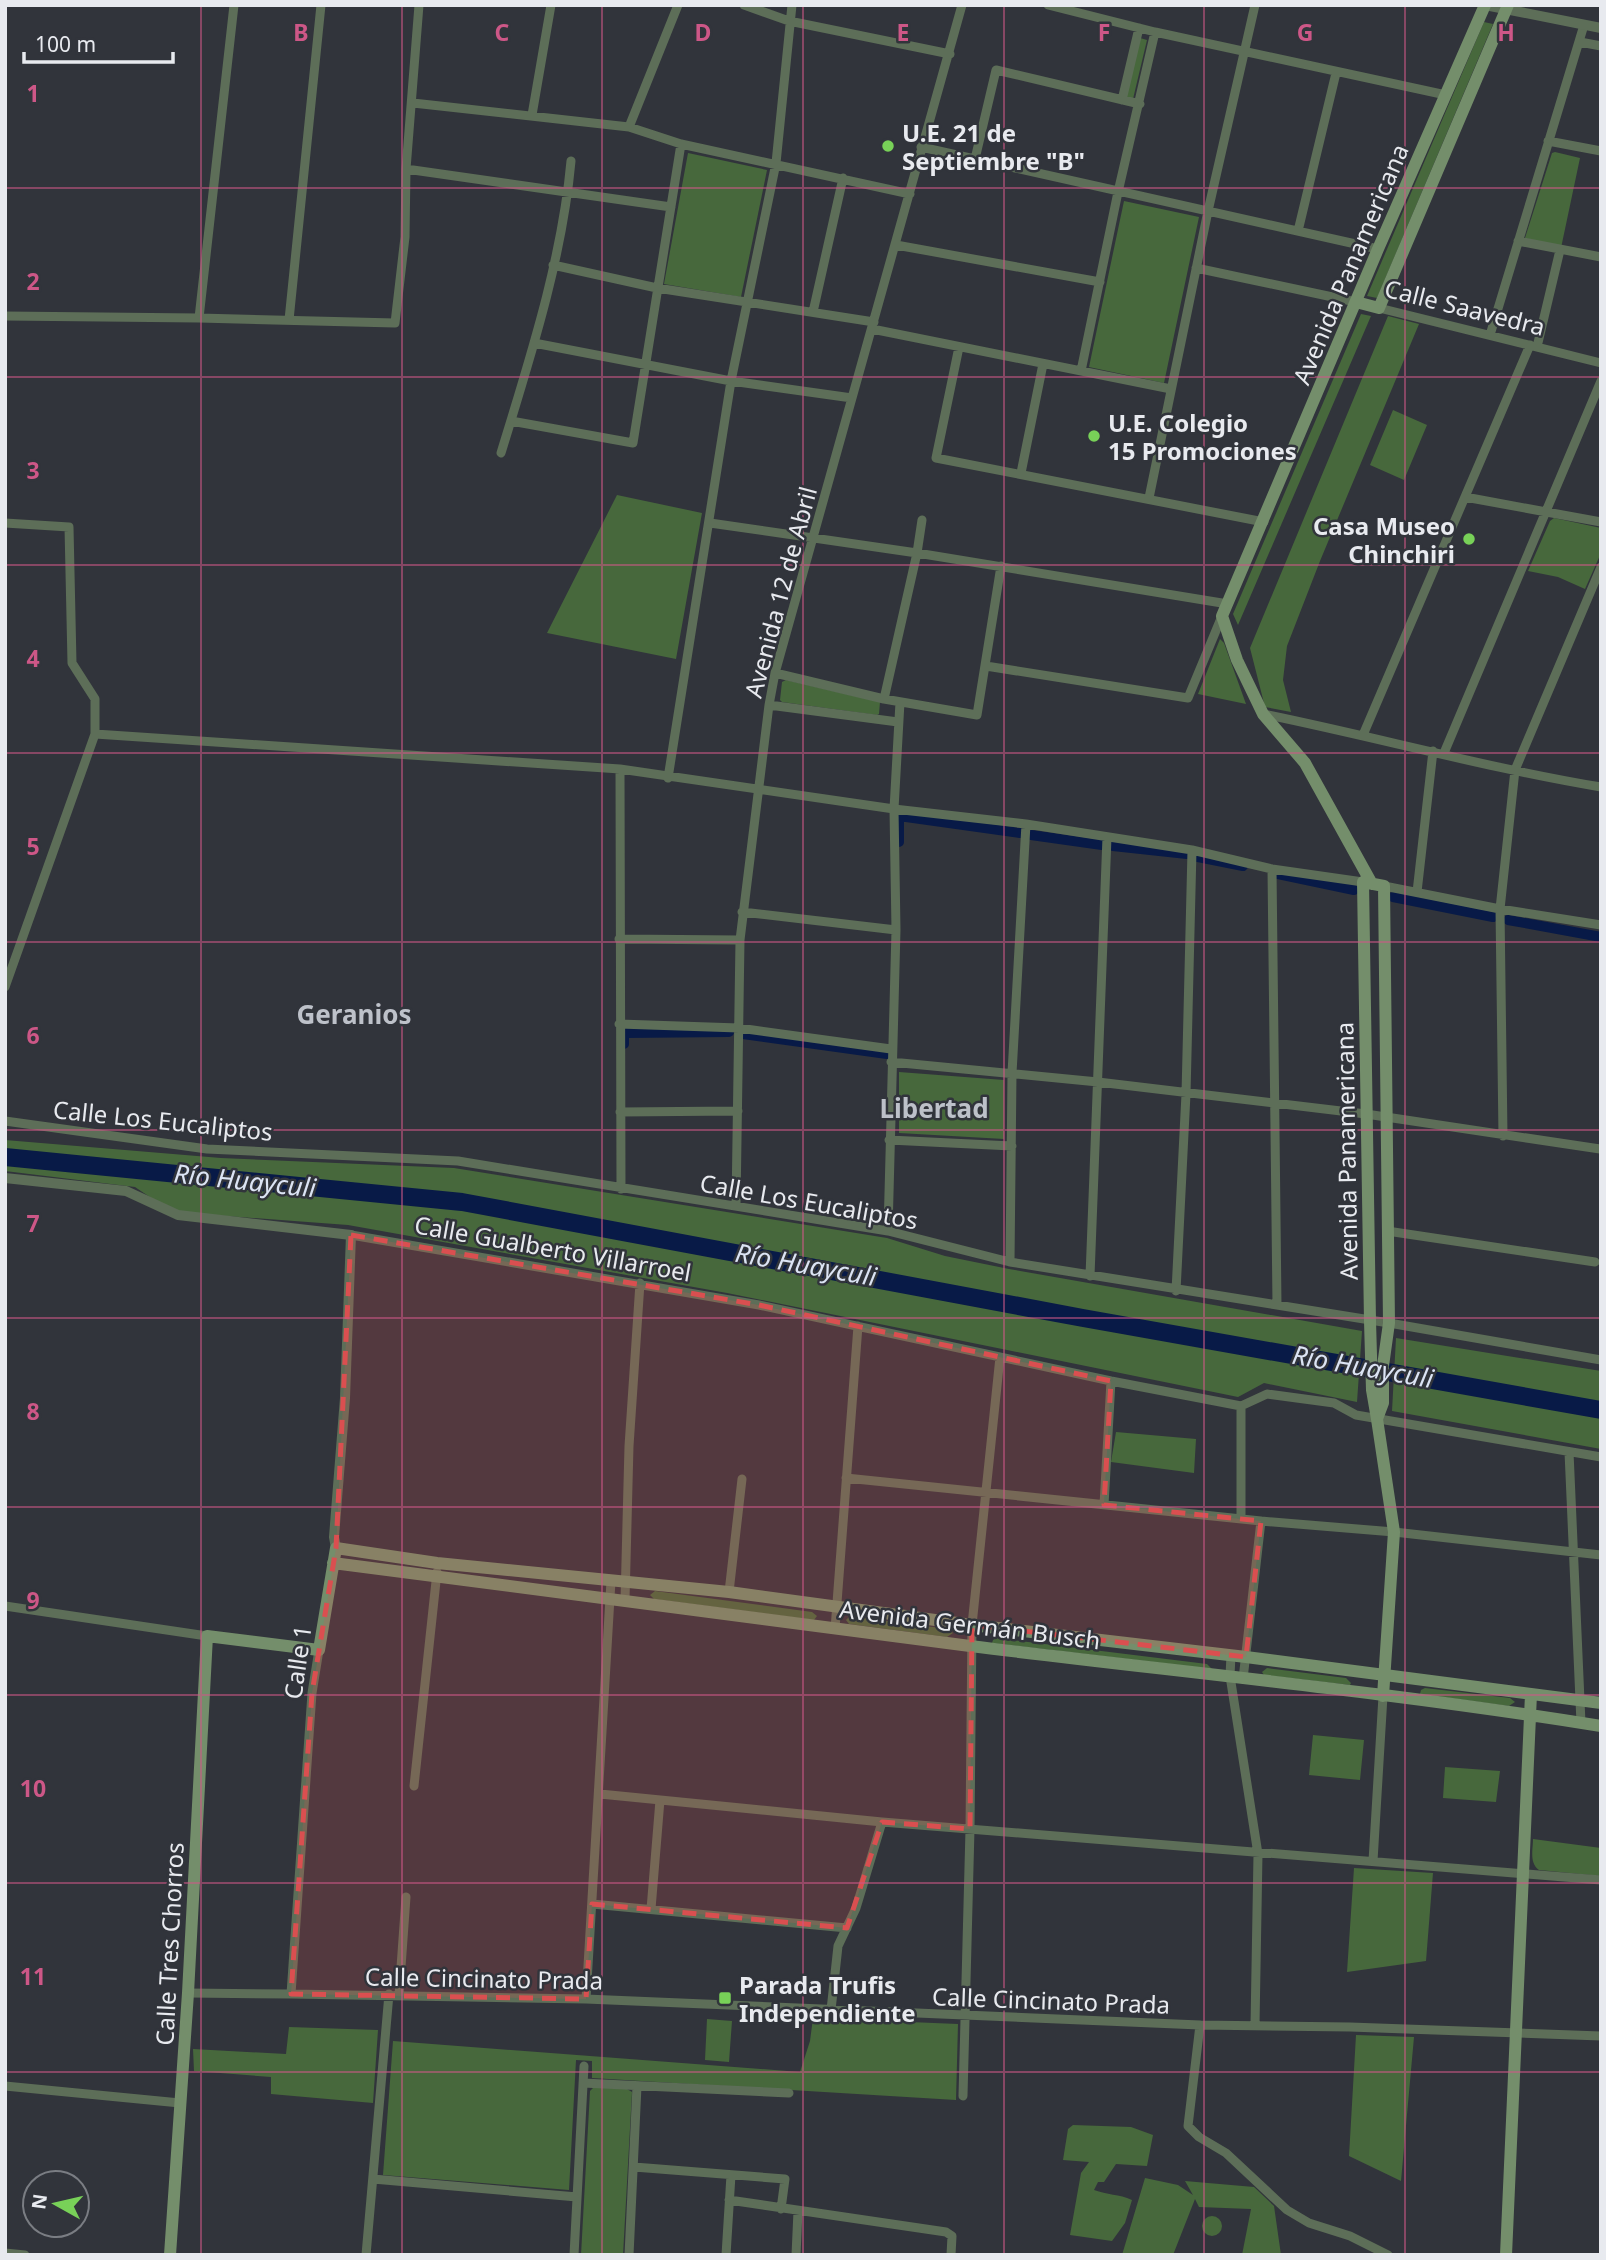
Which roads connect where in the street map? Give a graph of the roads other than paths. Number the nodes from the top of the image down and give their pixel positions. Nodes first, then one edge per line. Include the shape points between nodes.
1 (234, 5) edge
2 (321, 5) edge
3 (419, 5) edge
4 (551, 5) edge
5 (678, 5) edge
6 (744, 5) edge
7 (792, 5) edge
8 (962, 5) edge
9 (1048, 5) edge
10 (1255, 5) edge
11 (1484, 5) edge
12 (1507, 7) edge
13 (789, 21) junction
14 (1584, 25) junction
15 (1139, 28) junction
16 (1601, 28) edge
17 (1156, 32) junction
18 (1580, 42) junction
19 (1601, 46) edge
20 (1245, 52) junction
21 (950, 54) junction
22 (1336, 73) junction
23 (1446, 95) junction
24 (1122, 100) junction
25 (413, 103) junction
26 (1140, 104) junction
27 (532, 115) junction
28 (628, 127) junction
29 (1548, 141) junction
30 (681, 144) junction
31 (921, 146) junction
32 (1601, 151) edge
33 (975, 159) junction
34 (571, 161) dead end
35 (776, 163) junction
36 (406, 169) junction
37 (843, 178) junction
38 (568, 192) junction
39 (1118, 192) junction
40 (910, 194) junction
41 (671, 207) junction
42 (1208, 211) junction
43 (1298, 231) junction
44 (1518, 241) junction
45 (896, 245) junction
46 (1378, 249) junction
47 (1560, 250) junction
48 (1601, 257) edge
49 (553, 265) junction
50 (1196, 268) junction
51 (1100, 282) junction
52 (657, 288) junction
53 (746, 302) junction
54 (1356, 302) junction
55 (1379, 308) junction
56 (813, 312) junction
57 (5, 316) edge
58 (199, 318) junction
59 (289, 320) junction
60 (873, 326) junction
61 (1490, 335) junction
62 (534, 343) junction
63 (1533, 346) junction
64 (959, 347) junction
65 (1601, 363) edge
66 (644, 364) junction
67 (1043, 364) junction
68 (1081, 371) junction
69 (731, 380) junction
70 (1601, 382) edge
71 (1171, 389) junction
72 (852, 398) junction
73 (511, 421) junction
74 (501, 453) dead end
75 (1021, 473) junction
76 (1465, 497) junction
77 (1149, 498) junction
78 (1547, 512) junction
79 (922, 520) dead end
80 (1264, 522) junction
81 (1601, 522) edge
82 (5, 523) edge
83 (710, 523) junction
84 (813, 538) junction
85 (916, 553) junction
86 (1001, 566) junction
87 (1601, 567) edge
88 (1225, 610) junction
89 (986, 666) junction
90 (775, 673) junction
91 (884, 699) junction
92 (900, 702) junction
93 (769, 705) junction
94 (1263, 714) junction
95 (898, 722) junction
96 (95, 734) junction
97 (1363, 735) junction
98 (1433, 751) junction
99 (1444, 753) junction
100 (620, 769) junction
101 (1515, 770) junction
102 (668, 778) junction
103 (1600, 784) edge
104 (758, 790) junction
105 (894, 809) junction
106 (1026, 824) junction
107 (1107, 837) junction
108 (1192, 850) junction
109 (1272, 869) junction
110 (1373, 884) junction
111 (1417, 892) junction
112 (1500, 909) junction
113 (742, 912) junction
114 (1601, 925) edge
115 (896, 930) junction
116 (619, 939) junction
117 (740, 940) junction
118 (5, 987) edge
119 (619, 1024) junction
120 (739, 1028) junction
121 (891, 1049) junction
122 (891, 1062) junction
123 (1012, 1073) junction
124 (1098, 1082) junction
125 (1186, 1094) junction
126 (1275, 1105) junction
127 (737, 1111) junction
128 (620, 1112) junction
129 (1366, 1114) junction
130 (1386, 1118) junction
131 (5, 1121) edge
132 (1503, 1136) junction
133 (889, 1140) junction
134 (1012, 1146) junction
135 (1600, 1149) edge
136 (5, 1178) edge
137 (621, 1189) junction
138 (736, 1205) junction
139 (888, 1231) junction
140 (1388, 1231) junction
141 (351, 1235) junction
142 (1010, 1262) junction
143 (1595, 1262) dead end
144 (1090, 1276) junction
145 (640, 1283) junction
146 (1176, 1291) junction
147 (1277, 1305) junction
148 (1370, 1321) junction
149 (1388, 1323) junction
150 (858, 1326) junction
151 (1000, 1357) junction
152 (1601, 1360) edge
153 (1377, 1366) junction
154 (1111, 1381) junction
155 (1241, 1406) junction
156 (1377, 1419) junction
157 (1569, 1452) junction
158 (1601, 1457) edge
159 (846, 1478) junction
160 (742, 1479) dead end
161 (985, 1493) junction
162 (1104, 1505) junction
163 (1241, 1519) junction
164 (1261, 1521) junction
165 (1394, 1532) junction
166 (336, 1548) junction
167 (1573, 1552) junction
168 (1601, 1555) edge
169 (333, 1563) junction
170 (437, 1569) junction
171 (611, 1581) junction
172 (625, 1582) junction
173 (729, 1592) junction
174 (611, 1597) junction
175 (625, 1600) junction
176 (5, 1606) edge
177 (837, 1606) junction
178 (972, 1625) junction
179 (835, 1629) junction
180 (207, 1636) junction
181 (971, 1646) junction
182 (319, 1650) junction
183 (1231, 1655) junction
184 (1247, 1657) junction
185 (1384, 1675) junction
186 (1230, 1676) junction
187 (1243, 1679) junction
188 (1531, 1694) junction
189 (1382, 1696) junction
190 (1581, 1699) junction
191 (1601, 1703) edge
192 (1530, 1716) junction
193 (1581, 1723) junction
194 (1601, 1726) edge
195 (414, 1786) dead end
196 (600, 1794) junction
197 (660, 1800) junction
198 (882, 1822) junction
199 (970, 1829) junction
200 (1258, 1854) junction
201 (1373, 1861) junction
202 (1523, 1873) junction
203 (1601, 1880) edge
204 (407, 1897) dead end
205 (592, 1903) junction
206 (652, 1909) junction
207 (847, 1928) junction
208 (188, 1993) junction
209 (291, 1994) junction
210 (394, 1995) junction
211 (586, 1999) junction
212 (831, 2010) junction
213 (965, 2016) junction
214 (1200, 2025) junction
215 (1255, 2025) junction
216 (1517, 2033) junction
217 (1601, 2036) edge
218 (583, 2066) dead end
219 (583, 2083) junction
220 (637, 2086) junction
221 (5, 2087) edge
222 (789, 2093) dead end
223 (963, 2096) dead end
224 (180, 2103) junction
225 (634, 2167) junction
226 (731, 2175) junction
227 (373, 2179) junction
228 (577, 2197) junction
229 (729, 2200) junction
230 (781, 2209) junction
231 (798, 2211) junction
232 (5, 2253) edge
233 (25, 2255) edge
234 (170, 2255) edge
235 (366, 2255) edge
236 (574, 2255) edge
237 (629, 2255) edge
238 (726, 2255) edge
239 (796, 2255) edge
240 (951, 2255) edge
241 (1388, 2255) edge
242 (1506, 2255) edge

1 - 58 street
2 - 59 street
3 - 25 street
4 - 27 street
5 - 28 street
6 - 13 street
7 - 13 street
8 - 21 street, Avenida 12 de Abril
9 - 15 street
10 - 20 street
11 - 12 street
11 - 23 main road, Avenida Panamericana
12 - 14 street
12 - 55 main road, Avenida Panamericana
13 - 21 street
13 - 35 street
14 - 16 street
14 - 18 street
15 - 17 street
15 - 24 street
17 - 20 street
17 - 26 street
18 - 19 street
18 - 29 street
20 - 22 street
20 - 42 street
21 - 31 street, Avenida 12 de Abril
22 - 23 street
22 - 43 street
23 - 46 main road, Avenida Panamericana
24 - 26 street
24 - 33 street via 996,70
25 - 27 street
25 - 36 street
26 - 39 street
27 - 28 street
28 - 30 street
29 - 32 street
29 - 44 street
30 - 35 street
30 - 41 street
31 - 33 street
31 - 40 street, Avenida 12 de Abril
33 - 39 street
34 - 38 street
35 - 37 street
35 - 53 street
36 - 38 street
36 - 59 street via 405,237 395,323
37 - 40 street
37 - 56 street
38 - 41 street
38 - 49 street
39 - 42 street
39 - 51 street
40 - 45 street, Avenida 12 de Abril
41 - 52 street
42 - 43 street
42 - 50 street
43 - 46 street
44 - 47 street
44 - 61 street
45 - 51 street
45 - 60 street, Avenida 12 de Abril
46 - 54 main road, Avenida Panamericana
47 - 48 street
47 - 63 street
49 - 52 street
49 - 62 street
50 - 54 street, Calle Saavedra
50 - 71 street
51 - 68 street
52 - 53 street
52 - 66 street
53 - 56 street
53 - 69 street
54 - 55 main road, Calle Saavedra
54 - 80 main road, Avenida Panamericana
55 - 61 street, Calle Saavedra
56 - 60 street
57 - 58 street
58 - 59 street
60 - 64 street
60 - 72 street, Avenida 12 de Abril
61 - 63 street, Calle Saavedra
62 - 66 street
62 - 73 street
63 - 65 street, Calle Saavedra
63 - 76 street
64 - 67 street
64 - 75 street via 936,458
66 - 69 street
66 - 73 street via 633,443
67 - 68 street
67 - 75 street
68 - 71 street
69 - 72 street
69 - 83 street
70 - 78 street
71 - 77 street
72 - 84 street, Avenida 12 de Abril
73 - 74 street
75 - 77 street
76 - 78 street
76 - 97 street
77 - 80 street
78 - 81 street
78 - 99 street
79 - 85 street
80 - 88 main road, Avenida Panamericana
82 - 96 street via 69,527 72,663 95,699
83 - 84 street
83 - 102 street
84 - 85 street
84 - 90 street, Avenida 12 de Abril
85 - 86 street
85 - 91 street
86 - 88 street
86 - 89 street
87 - 101 street
88 - 89 street, Avenida Panamericana via 1188,698
88 - 94 main road, Avenida Panamericana via 1237,660
89 - 92 street via 977,715
90 - 91 street
90 - 93 street, Avenida 12 de Abril
91 - 92 street
92 - 95 street
93 - 95 street
93 - 104 street, Avenida 12 de Abril
94 - 97 street
94 - 110 main road, Avenida Panamericana via 1305,763
95 - 105 street
96 - 100 street
96 - 118 street
97 - 98 street
98 - 99 street
98 - 111 street
99 - 101 street
100 - 102 street
100 - 116 street
101 - 103 street
101 - 112 street
102 - 104 street
104 - 105 street
104 - 113 street, Avenida 12 de Abril
105 - 106 street
105 - 115 street
106 - 107 street
106 - 123 street
107 - 108 street
107 - 124 street
108 - 109 street
108 - 125 street
109 - 110 street
109 - 126 street
110 - 111 street
110 - 129 main road, Avenida Panamericana
110 - 130 main road, Avenida Panamericana
111 - 112 street
112 - 114 street
112 - 132 street
113 - 115 street
113 - 117 street, Avenida 12 de Abril
115 - 121 street
116 - 117 street
116 - 119 street
117 - 120 street, Avenida 12 de Abril
119 - 120 street
119 - 128 street
120 - 121 street
120 - 127 street, Avenida 12 de Abril
121 - 122 street
122 - 123 street
122 - 133 street
123 - 124 street
123 - 134 street
124 - 125 street
124 - 144 street
125 - 126 street
125 - 146 street
126 - 129 street
126 - 147 street
127 - 128 street
127 - 138 street, Avenida 12 de Abril
128 - 137 street
129 - 130 street
129 - 148 main road, Avenida Panamericana
130 - 132 street
130 - 140 main road, Avenida Panamericana
131 - 137 street, Calle Los Eucaliptos via 207,1149 458,1161
132 - 135 street
133 - 134 street
133 - 139 street
134 - 142 street
136 - 141 street, Calle Gualberto Villarroel via 126,1191 178,1215
137 - 138 street, Calle Los Eucaliptos
138 - 139 street, Calle Los Eucaliptos
139 - 142 street, Calle Los Eucaliptos
140 - 143 street
140 - 149 main road, Avenida Panamericana
141 - 145 street, Calle Gualberto Villarroel
141 - 166 street, Calle 1
142 - 144 street, Calle Los Eucaliptos
144 - 146 street, Calle Los Eucaliptos
145 - 150 street, Calle Gualberto Villarroel
145 - 172 street
146 - 147 street, Calle Los Eucaliptos
147 - 148 street, Calle Los Eucaliptos
148 - 149 street, Calle Los Eucaliptos
148 - 153 main road, Avenida Panamericana
149 - 152 street, Calle Los Eucaliptos
149 - 153 main road, Avenida Panamericana
150 - 151 street, Calle Gualberto Villarroel
150 - 159 street
151 - 154 street, Calle Gualberto Villarroel
151 - 161 street
153 - 156 main road, Avenida Panamericana
154 - 155 street, Calle Gualberto Villarroel
154 - 162 street
155 - 156 street, Calle Gualberto Villarroel via 1267,1394 1334,1403 1356,1415
155 - 163 street
156 - 157 street, Calle Gualberto Villarroel
156 - 165 main road, Avenida Panamericana
157 - 158 street, Calle Gualberto Villarroel
157 - 167 street
159 - 161 street
159 - 177 street
160 - 173 street
161 - 162 street
161 - 178 street
162 - 163 street
163 - 164 street
164 - 165 street
164 - 184 street
165 - 167 street
165 - 185 main road, Avenida Panamericana
166 - 169 main road, Calle 1
166 - 170 main road, Avenida Germán Busch
167 - 168 street
167 - 190 street
169 - 170 main road, Avenida Germán Busch
169 - 182 main road, Calle 1
170 - 171 main road, Avenida Germán Busch
170 - 174 main road, Avenida Germán Busch
170 - 195 street
171 - 172 main road, Avenida Germán Busch
171 - 174 street
172 - 173 main road, Avenida Germán Busch
172 - 175 street
173 - 177 main road, Avenida Germán Busch
174 - 175 main road, Avenida Germán Busch
174 - 196 street
175 - 179 main road, Avenida Germán Busch
176 - 180 street
177 - 178 main road, Avenida Germán Busch
177 - 179 street
178 - 181 street
178 - 183 main road, Avenida Germán Busch
179 - 181 main road, Avenida Germán Busch
180 - 182 main road
180 - 208 main road, Calle Tres Chorros
181 - 186 main road, Avenida Germán Busch
181 - 199 street
182 - 209 street, Calle 1
183 - 184 main road, Avenida Germán Busch
183 - 186 street
184 - 185 main road, Avenida Germán Busch
184 - 187 street
185 - 188 main road, Avenida Germán Busch
185 - 189 main road, Avenida Panamericana
186 - 187 main road, Avenida Germán Busch
186 - 200 street
187 - 189 main road, Avenida Germán Busch
188 - 190 main road, Avenida Germán Busch
188 - 192 main road
189 - 192 main road, Avenida Germán Busch
189 - 201 street, Avenida Panamericana
190 - 191 main road, Avenida Germán Busch
190 - 193 street
192 - 193 main road, Avenida Germán Busch
192 - 202 main road
193 - 194 main road, Avenida Germán Busch
196 - 197 street
196 - 205 street
197 - 198 street
197 - 206 street
198 - 199 street
198 - 207 street
199 - 200 street
199 - 213 street
200 - 201 street
200 - 215 street
201 - 202 street
202 - 203 street
202 - 216 main road
204 - 210 street
205 - 206 street
205 - 211 street
206 - 207 street
207 - 212 street via 838,1946
208 - 209 street
208 - 224 main road, Calle Tres Chorros
209 - 210 street, Calle Cincinato Prada
210 - 211 street, Calle Cincinato Prada
210 - 227 street
211 - 212 street, Calle Cincinato Prada
212 - 213 street, Calle Cincinato Prada
213 - 214 street, Calle Cincinato Prada
213 - 223 street
214 - 215 street, Calle Cincinato Prada
214 - 241 street via 1188,2126 1226,2153 1287,2210
215 - 216 street, Calle Cincinato Prada
216 - 217 street, Calle Cincinato Prada
216 - 242 main road
218 - 219 street
219 - 220 street
219 - 228 street
220 - 222 street
220 - 225 street
221 - 224 street
224 - 234 main road, Calle Tres Chorros
225 - 226 street
225 - 237 street
226 - 229 street
226 - 230 street via 785,2179
227 - 228 street
227 - 235 street
228 - 236 street
229 - 230 street
229 - 238 street
230 - 231 street
231 - 239 street
231 - 240 street via 946,2232 952,2236
232 - 233 street

